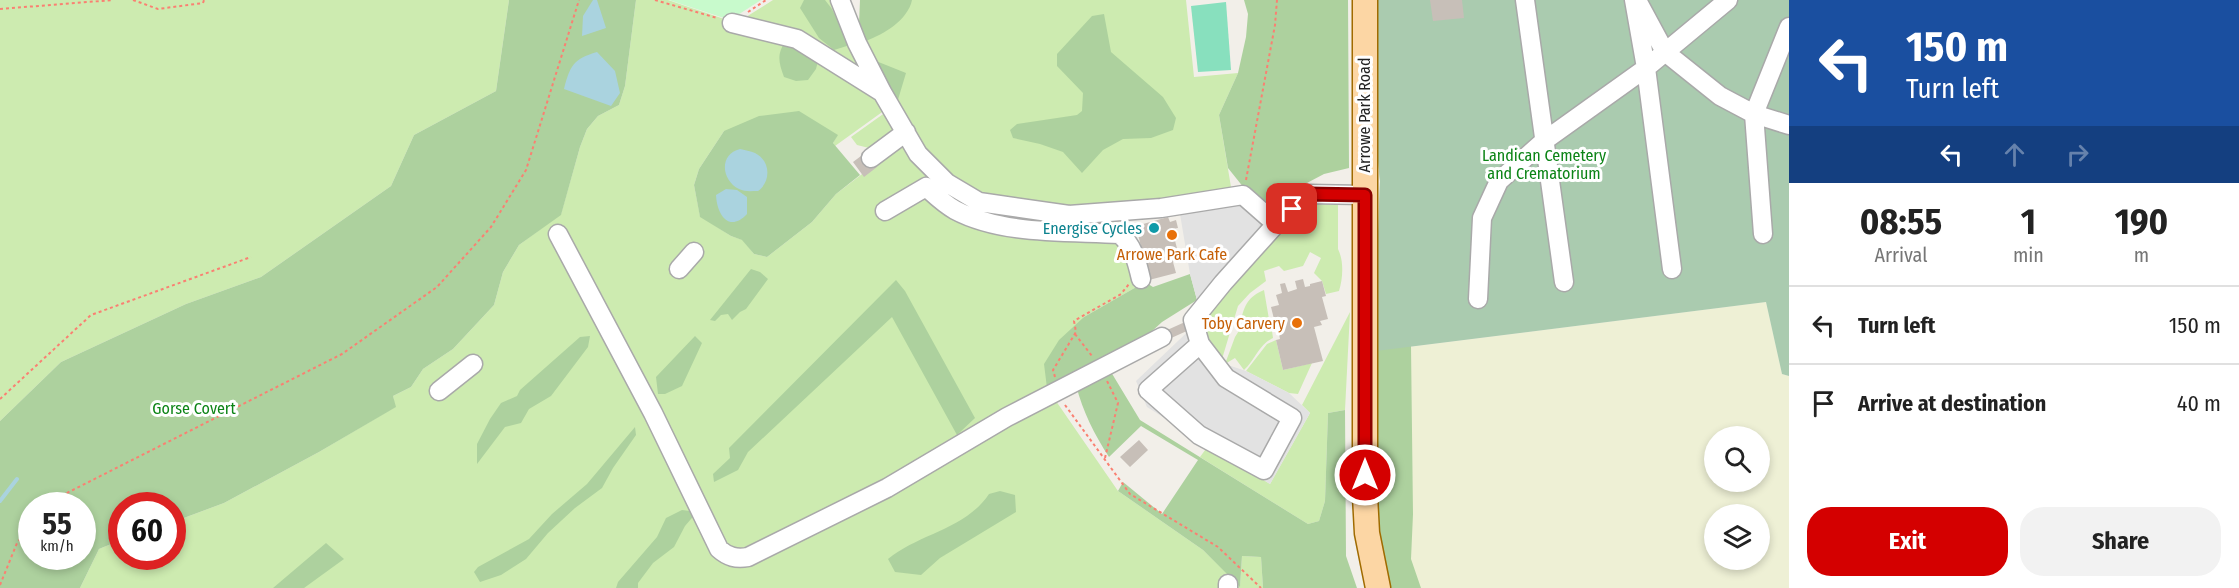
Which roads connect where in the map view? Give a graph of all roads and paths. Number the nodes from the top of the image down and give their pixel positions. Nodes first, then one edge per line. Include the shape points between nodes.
1 (113, 0) edge
2 (133, 0) edge
3 (204, 0) edge
4 (579, 0) edge
5 (655, 0) edge
6 (765, 0) edge
7 (840, 0) edge
8 (1277, 0) edge
9 (1365, 0) edge
10 (1525, 0) edge
11 (1635, 0) edge
12 (1728, 0) edge
13 (0, 9) edge
14 (732, 23) junction
15 (1789, 27) edge
16 (1665, 52) junction
17 (1646, 68) junction
18 (882, 92) junction
19 (1754, 114) junction
20 (1789, 124) edge
21 (906, 132) junction
22 (1545, 141) junction
23 (871, 158) dead end
24 (1243, 195) junction
25 (1365, 195) junction
26 (885, 211) dead end
27 (1276, 224) junction
28 (558, 234) dead end
29 (1763, 234) dead end
30 (694, 252) dead end
31 (251, 257) dead end
32 (679, 269) dead end
33 (1672, 269) dead end
34 (1140, 275) joint
35 (1564, 282) dead end
36 (1478, 298) dead end
37 (1075, 334) junction
38 (1162, 337) dead end
39 (1200, 344) junction
40 (473, 364) dead end
41 (1100, 369) junction
42 (1059, 390) junction
43 (439, 391) dead end
44 (0, 399) edge
45 (1104, 459) junction
46 (69, 492) edge
47 (18, 542) edge
48 (0, 585) edge
49 (1261, 588) edge
50 (1378, 588) edge

1 - 13 path
2 - 3 path via 158,9
4 - 46 path via 526,170 491,227 437,287 342,354
5 - 14 path
6 - 14 path
7 - 18 lane
8 - 24 path
9 - 25 main road, Arrowe Park Road
10 - 22 lane
11 - 16 lane
11 - 17 lane
12 - 16 lane
14 - 18 lane via 796,39
15 - 19 lane
16 - 17 lane
16 - 19 lane via 1720,96
17 - 22 lane
17 - 33 lane
18 - 21 lane
19 - 20 lane
19 - 29 lane
21 - 23 lane
21 - 24 lane via 918,154 947,183 979,202 1069,215 1161,208
22 - 35 lane
22 - 36 lane via 1499,181 1482,218
24 - 27 lane
25 - 27 lane via 1308,194
25 - 50 main road, Arrowe Park Road via 1365,496 1367,533
26 - 34 lane via 926,187 956,210 990,223 1054,232 1119,234 1132,250
27 - 39 lane via 1193,320
28 - 42 lane via 654,413 719,549 730,557 748,557 887,488
30 - 32 lane
31 - 44 path via 91,315
34 - 37 path via 1121,294 1074,321
37 - 41 path
37 - 42 path via 1053,370
38 - 41 lane
39 - 39 lane via 1226,378 1292,418 1264,470 1199,435 1148,390
40 - 43 lane
41 - 42 lane
41 - 45 path via 1118,404
42 - 45 path via 1062,401
45 - 49 path via 1130,494 1218,547
47 - 48 path

